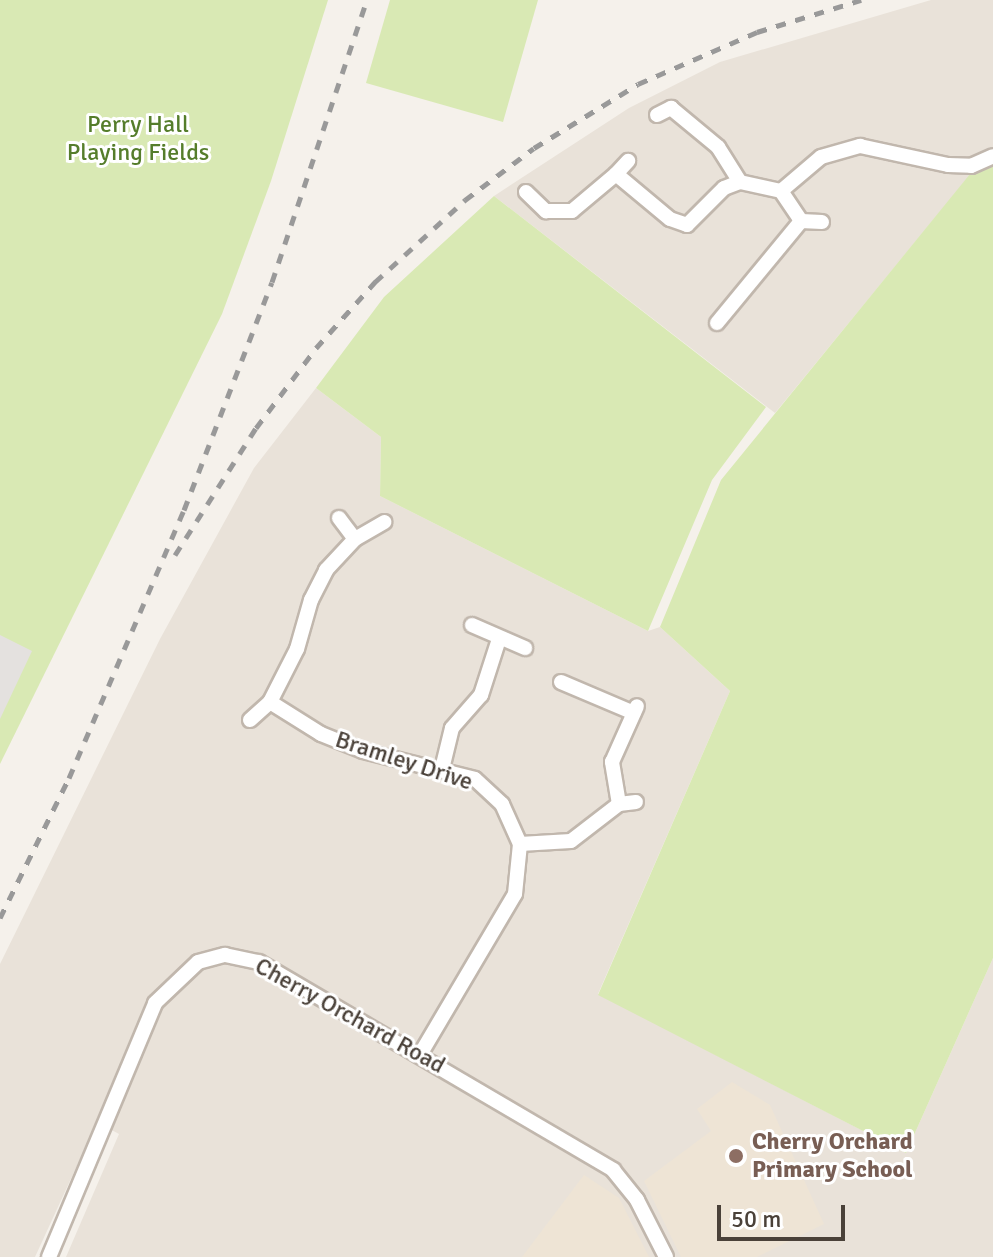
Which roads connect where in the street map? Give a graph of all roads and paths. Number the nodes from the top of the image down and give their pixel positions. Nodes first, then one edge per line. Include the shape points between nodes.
1 (657, 115) dead end
2 (993, 156) edge
3 (628, 161) dead end
4 (616, 174) junction
5 (740, 182) junction
6 (781, 191) junction
7 (526, 192) dead end
8 (801, 221) junction
9 (822, 222) dead end
10 (717, 323) dead end
11 (339, 518) dead end
12 (385, 522) dead end
13 (355, 539) junction
14 (472, 625) dead end
15 (499, 639) junction
16 (525, 648) dead end
17 (561, 682) dead end
18 (270, 702) junction
19 (250, 720) dead end
20 (442, 769) junction
21 (636, 802) dead end
22 (619, 804) junction
23 (520, 844) junction
24 (421, 1053) junction
25 (49, 1257) edge
26 (666, 1257) edge

1 - 5 street via 671,108 718,147
2 - 6 street via 971,166 948,165 860,146 821,157
3 - 4 street
4 - 5 street via 670,219 687,225 724,188
4 - 7 street via 572,211 546,211
5 - 6 street
6 - 8 street
8 - 9 street
8 - 10 street
11 - 13 street
12 - 13 street
13 - 18 street via 326,570 297,649
14 - 15 street
15 - 16 street
15 - 20 street via 481,695 452,728
17 - 22 street via 635,710 612,762
18 - 19 street
18 - 20 street, Bramley Drive via 321,734 363,751
20 - 23 street, Bramley Drive via 475,779 502,804
21 - 22 street
22 - 23 street via 571,841
23 - 24 street, Bramley Drive via 515,894
24 - 25 street, Cherry Orchard Road via 259,962 225,955 198,962 155,1003
24 - 26 street, Cherry Orchard Road via 613,1170 637,1200

